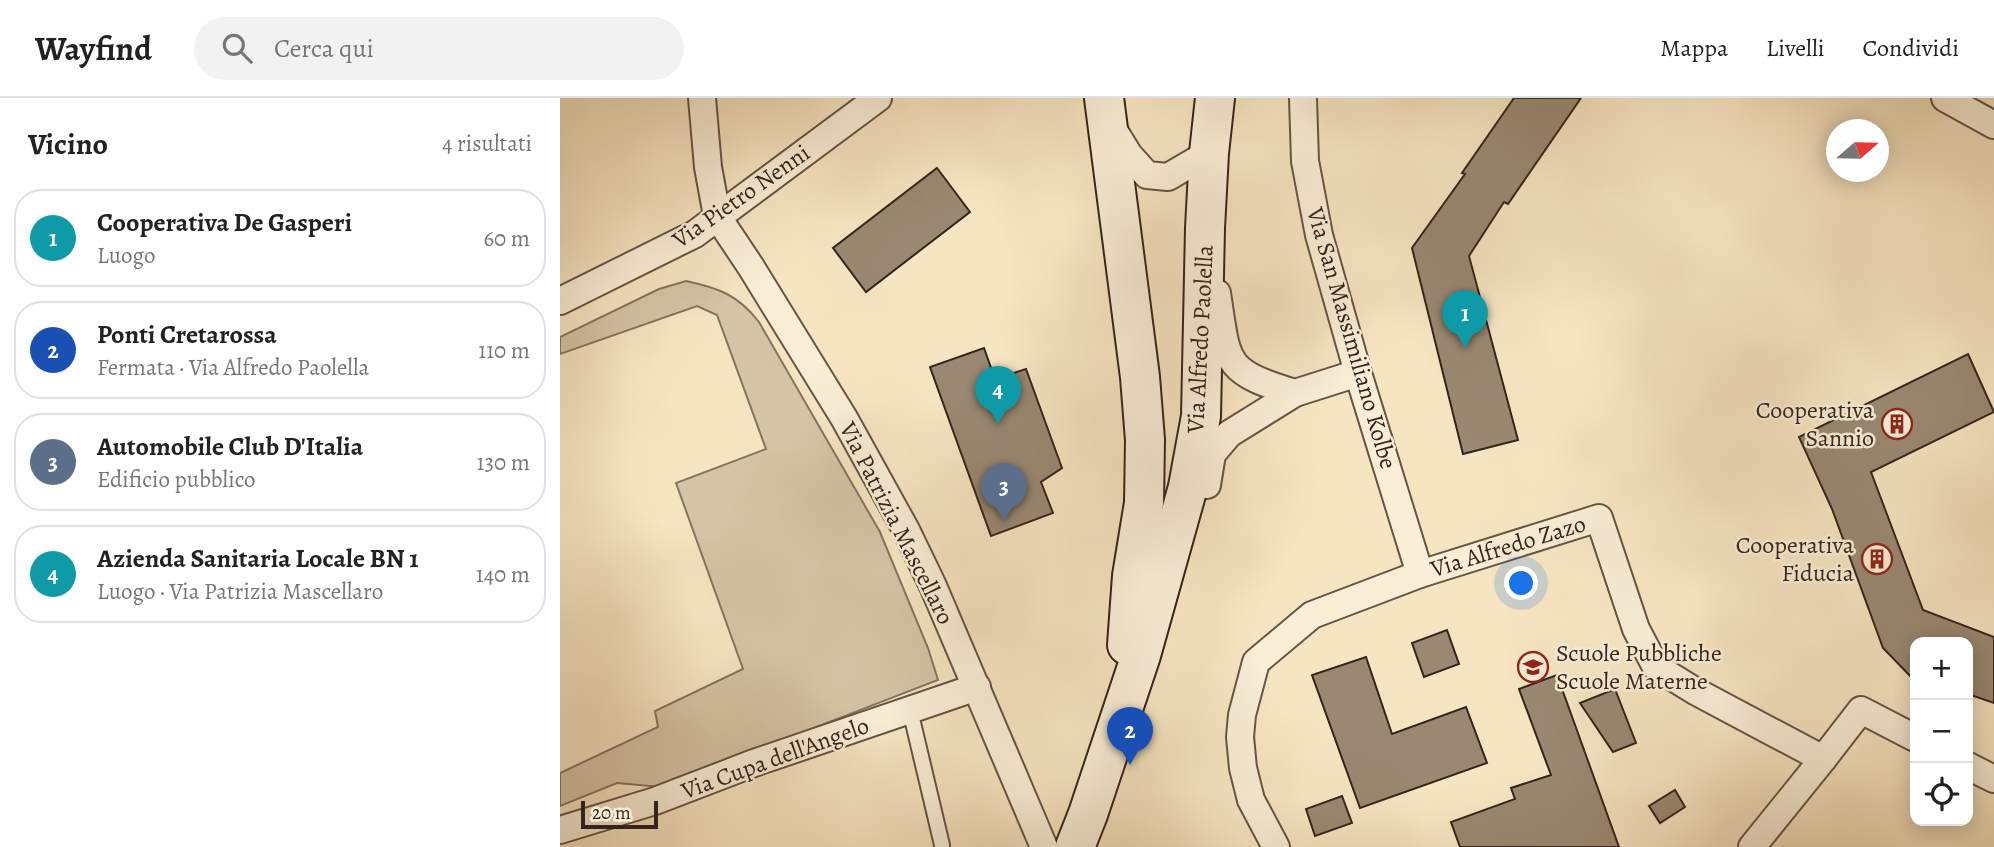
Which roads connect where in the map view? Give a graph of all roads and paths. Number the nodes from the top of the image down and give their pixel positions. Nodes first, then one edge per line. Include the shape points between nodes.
1 (702, 98) edge
2 (878, 98) edge
3 (1215, 98) edge
4 (1303, 98) edge
5 (1945, 98) edge
6 (1106, 108) edge
7 (1994, 125) edge
8 (1209, 153) junction
9 (717, 216) junction
10 (1205, 228) junction
11 (560, 301) edge
12 (1358, 373) junction
13 (1295, 393) junction
14 (1174, 544) junction
15 (1420, 574) junction
16 (977, 687) junction
17 (910, 710) junction
18 (1910, 735) edge
19 (1114, 737) junction
20 (1823, 760) junction
21 (1973, 768) edge
22 (1994, 779) edge
23 (560, 830) edge
24 (1082, 831) edge
25 (942, 845) dead end
26 (1044, 847) edge
27 (1276, 847) edge
28 (1752, 847) edge

1 - 9 street
2 - 9 street, Via Pietro Nenni
3 - 8 main road, Via Alfredo Paolella
4 - 12 street, Via San Massimiliano Kolbe via 1306,161 1319,235
5 - 7 street
6 - 8 street via 1129,155 1147,175 1168,177
6 - 19 main road, Via Alfredo Paolella via 1145,440 1144,503
8 - 10 main road, Via Alfredo Paolella
9 - 11 street, Via Pietro Nenni via 695,234
9 - 16 street, Via Patrizia Mascellaro via 844,418 906,530
10 - 13 street via 1225,346 1232,362 1257,380
10 - 14 main road, Via Alfredo Paolella via 1200,416
12 - 13 street
12 - 15 street, Via San Massimiliano Kolbe
13 - 14 street via 1229,434 1212,454 1205,493
14 - 19 main road, Via Alfredo Paolella
15 - 20 street, Via Alfredo Zazo via 1599,518 1636,629 1656,667
15 - 27 street, Via Alfredo Zazo via 1312,615 1256,662 1242,715 1243,768 1251,800
16 - 17 street, Via Cupa dell'Angelo
16 - 26 street, Via Patrizia Mascellaro
17 - 23 street, Via Cupa dell'Angelo
17 - 25 lane
18 - 20 street via 1861,710
19 - 24 main road, Via Alfredo Paolella
20 - 28 street
21 - 22 street

